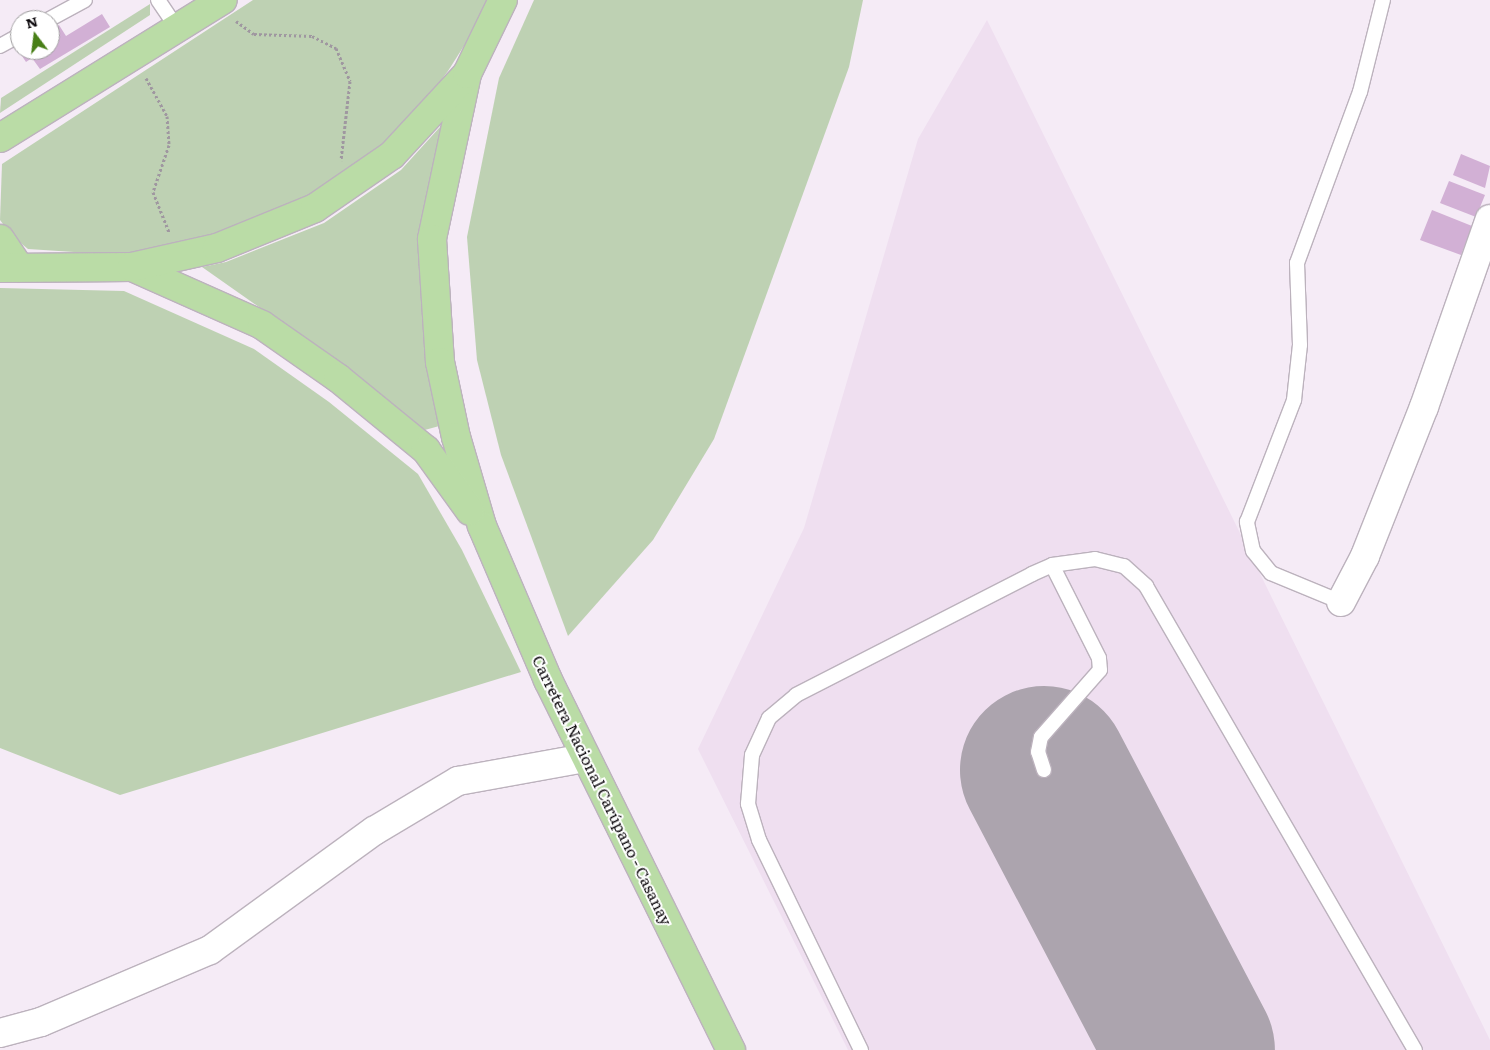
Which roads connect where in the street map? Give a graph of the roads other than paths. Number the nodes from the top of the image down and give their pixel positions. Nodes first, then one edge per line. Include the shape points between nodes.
1 (84, 0) edge
2 (158, 0) edge
3 (503, 0) edge
4 (1383, 0) edge
5 (201, 9) edge
6 (60, 13) edge
7 (467, 74) junction
8 (0, 138) edge
9 (1490, 219) edge
10 (0, 239) edge
11 (132, 267) junction
12 (10, 268) edge
13 (482, 526) junction
14 (1052, 565) junction
15 (1341, 602) joint
16 (585, 758) junction
17 (1044, 770) dead end
18 (0, 1033) edge
19 (731, 1050) edge
20 (861, 1050) edge
21 (1415, 1050) edge

1 - 6 lane
2 - 5 lane
3 - 7 highway
4 - 15 lane via 1360,92 1298,263 1300,345 1294,400 1247,522 1254,552 1272,573
5 - 8 highway
7 - 11 highway via 392,155 315,208 217,248
7 - 13 highway, Carretera Nacional Carúpano - Casanay via 432,239 440,362
9 - 15 street via 1424,407 1365,556
10 - 12 highway
11 - 12 highway
11 - 13 highway, Carretera Nacional Carúpano - Casanay via 262,325 338,378 426,450
13 - 16 highway, Carretera Nacional Carúpano - Casanay
14 - 17 lane via 1099,658 1100,670 1041,737 1038,752
14 - 20 lane via 796,695 769,718 752,754 748,804 760,840
14 - 21 lane via 1094,559 1124,566 1146,586
16 - 18 street via 458,781 374,831 210,950 41,1022
16 - 19 highway, Carretera Nacional Carúpano - Casanay

